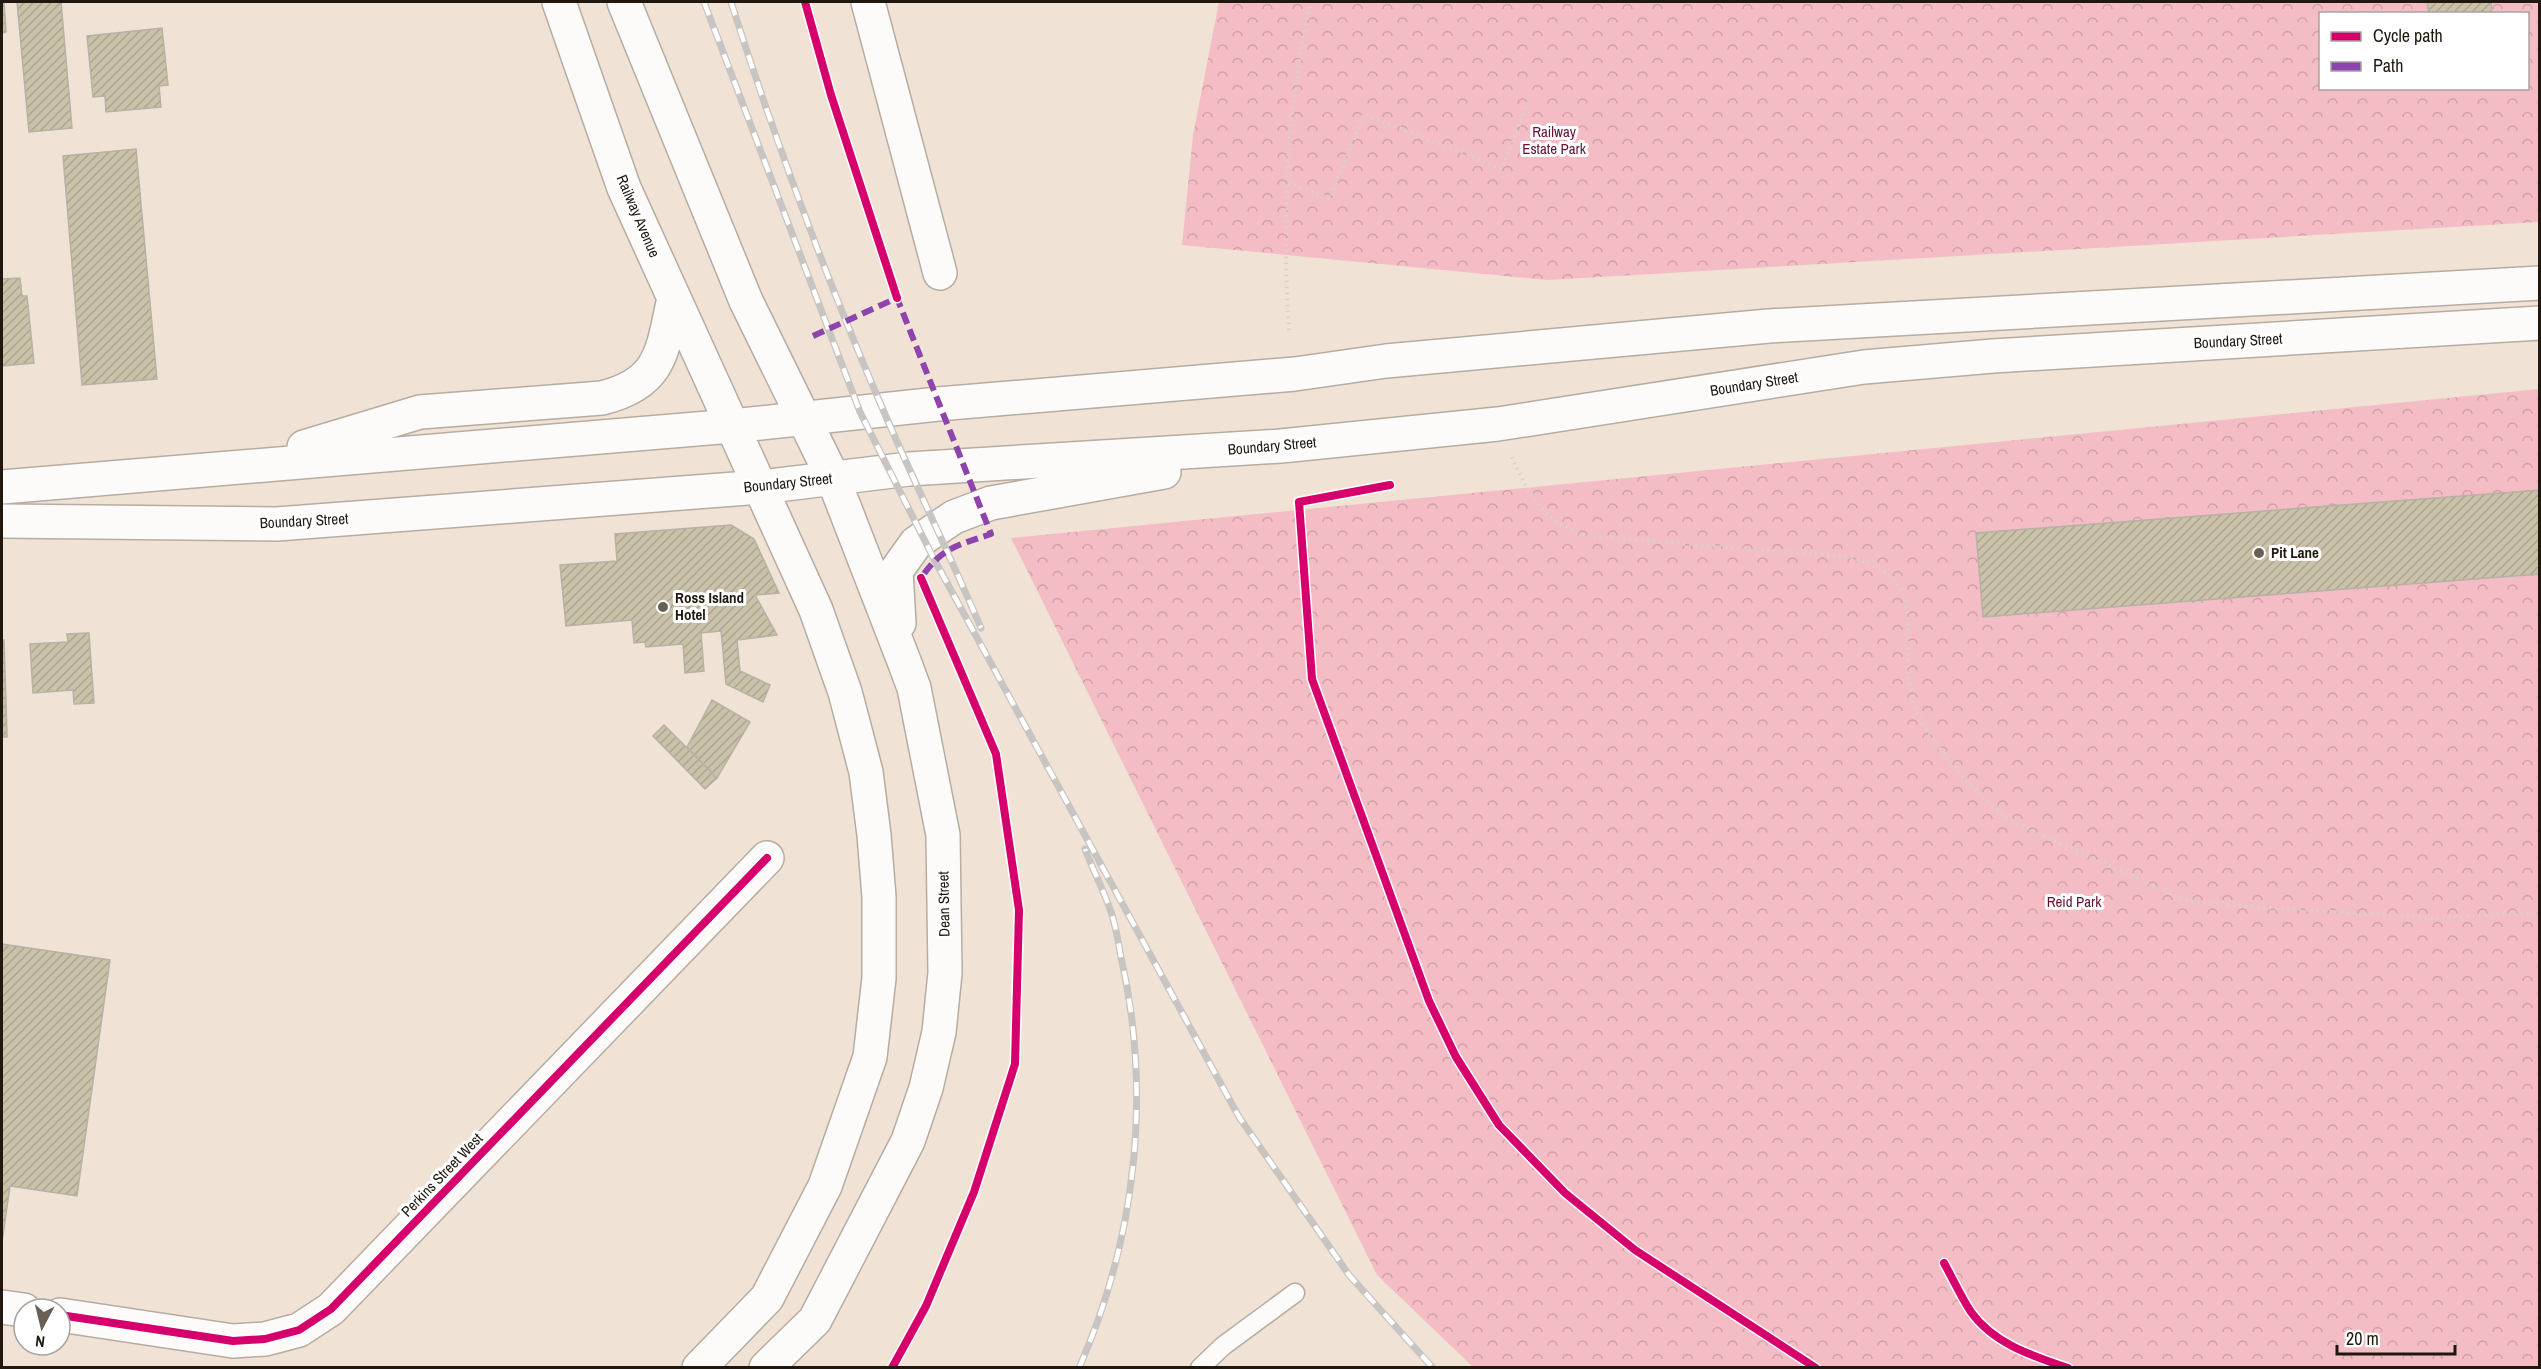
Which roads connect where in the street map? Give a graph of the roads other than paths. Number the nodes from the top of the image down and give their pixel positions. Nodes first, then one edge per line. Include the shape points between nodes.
1 (558, 2) edge
2 (624, 2) edge
3 (868, 2) edge
4 (940, 273) dead end
5 (2540, 283) edge
6 (674, 298) junction
7 (2540, 323) edge
8 (805, 416) junction
9 (732, 426) junction
10 (1331, 441) junction
11 (239, 467) junction
12 (833, 478) junction
13 (2, 487) edge
14 (761, 487) junction
15 (2, 521) edge
16 (904, 661) junction
17 (767, 858) dead end
18 (1295, 1293) dead end
19 (72, 1317) edge
20 (699, 1368) edge
21 (766, 1368) edge
22 (1200, 1368) edge

1 - 6 main road, Railway Avenue via 624,188
2 - 8 main road via 746,301
3 - 4 main road
5 - 8 main road via 1769,326 1446,355 1295,374
6 - 9 main road, Railway Avenue
6 - 11 main road via 660,356 641,382 625,392 602,398 420,412
7 - 10 main road, Boundary Street via 1864,367 1497,424
8 - 9 main road
8 - 12 main road, Dean Street
9 - 11 main road
9 - 14 main road
10 - 12 main road, Boundary Street via 909,469
10 - 16 main road via 990,503 954,517 916,543 896,571
11 - 13 main road
12 - 14 main road, Boundary Street
12 - 16 main road, Dean Street
14 - 15 main road, Boundary Street via 277,524
14 - 20 main road via 816,610 845,692 866,772 879,897 879,978 870,1057 825,1186 767,1298
16 - 21 main road, Dean Street via 914,688 943,835 945,973 939,1032 915,1120 892,1173 815,1320
17 - 19 main road, Perkins Street West via 331,1309 299,1330 265,1339 233,1341
18 - 22 lane via 1223,1346

